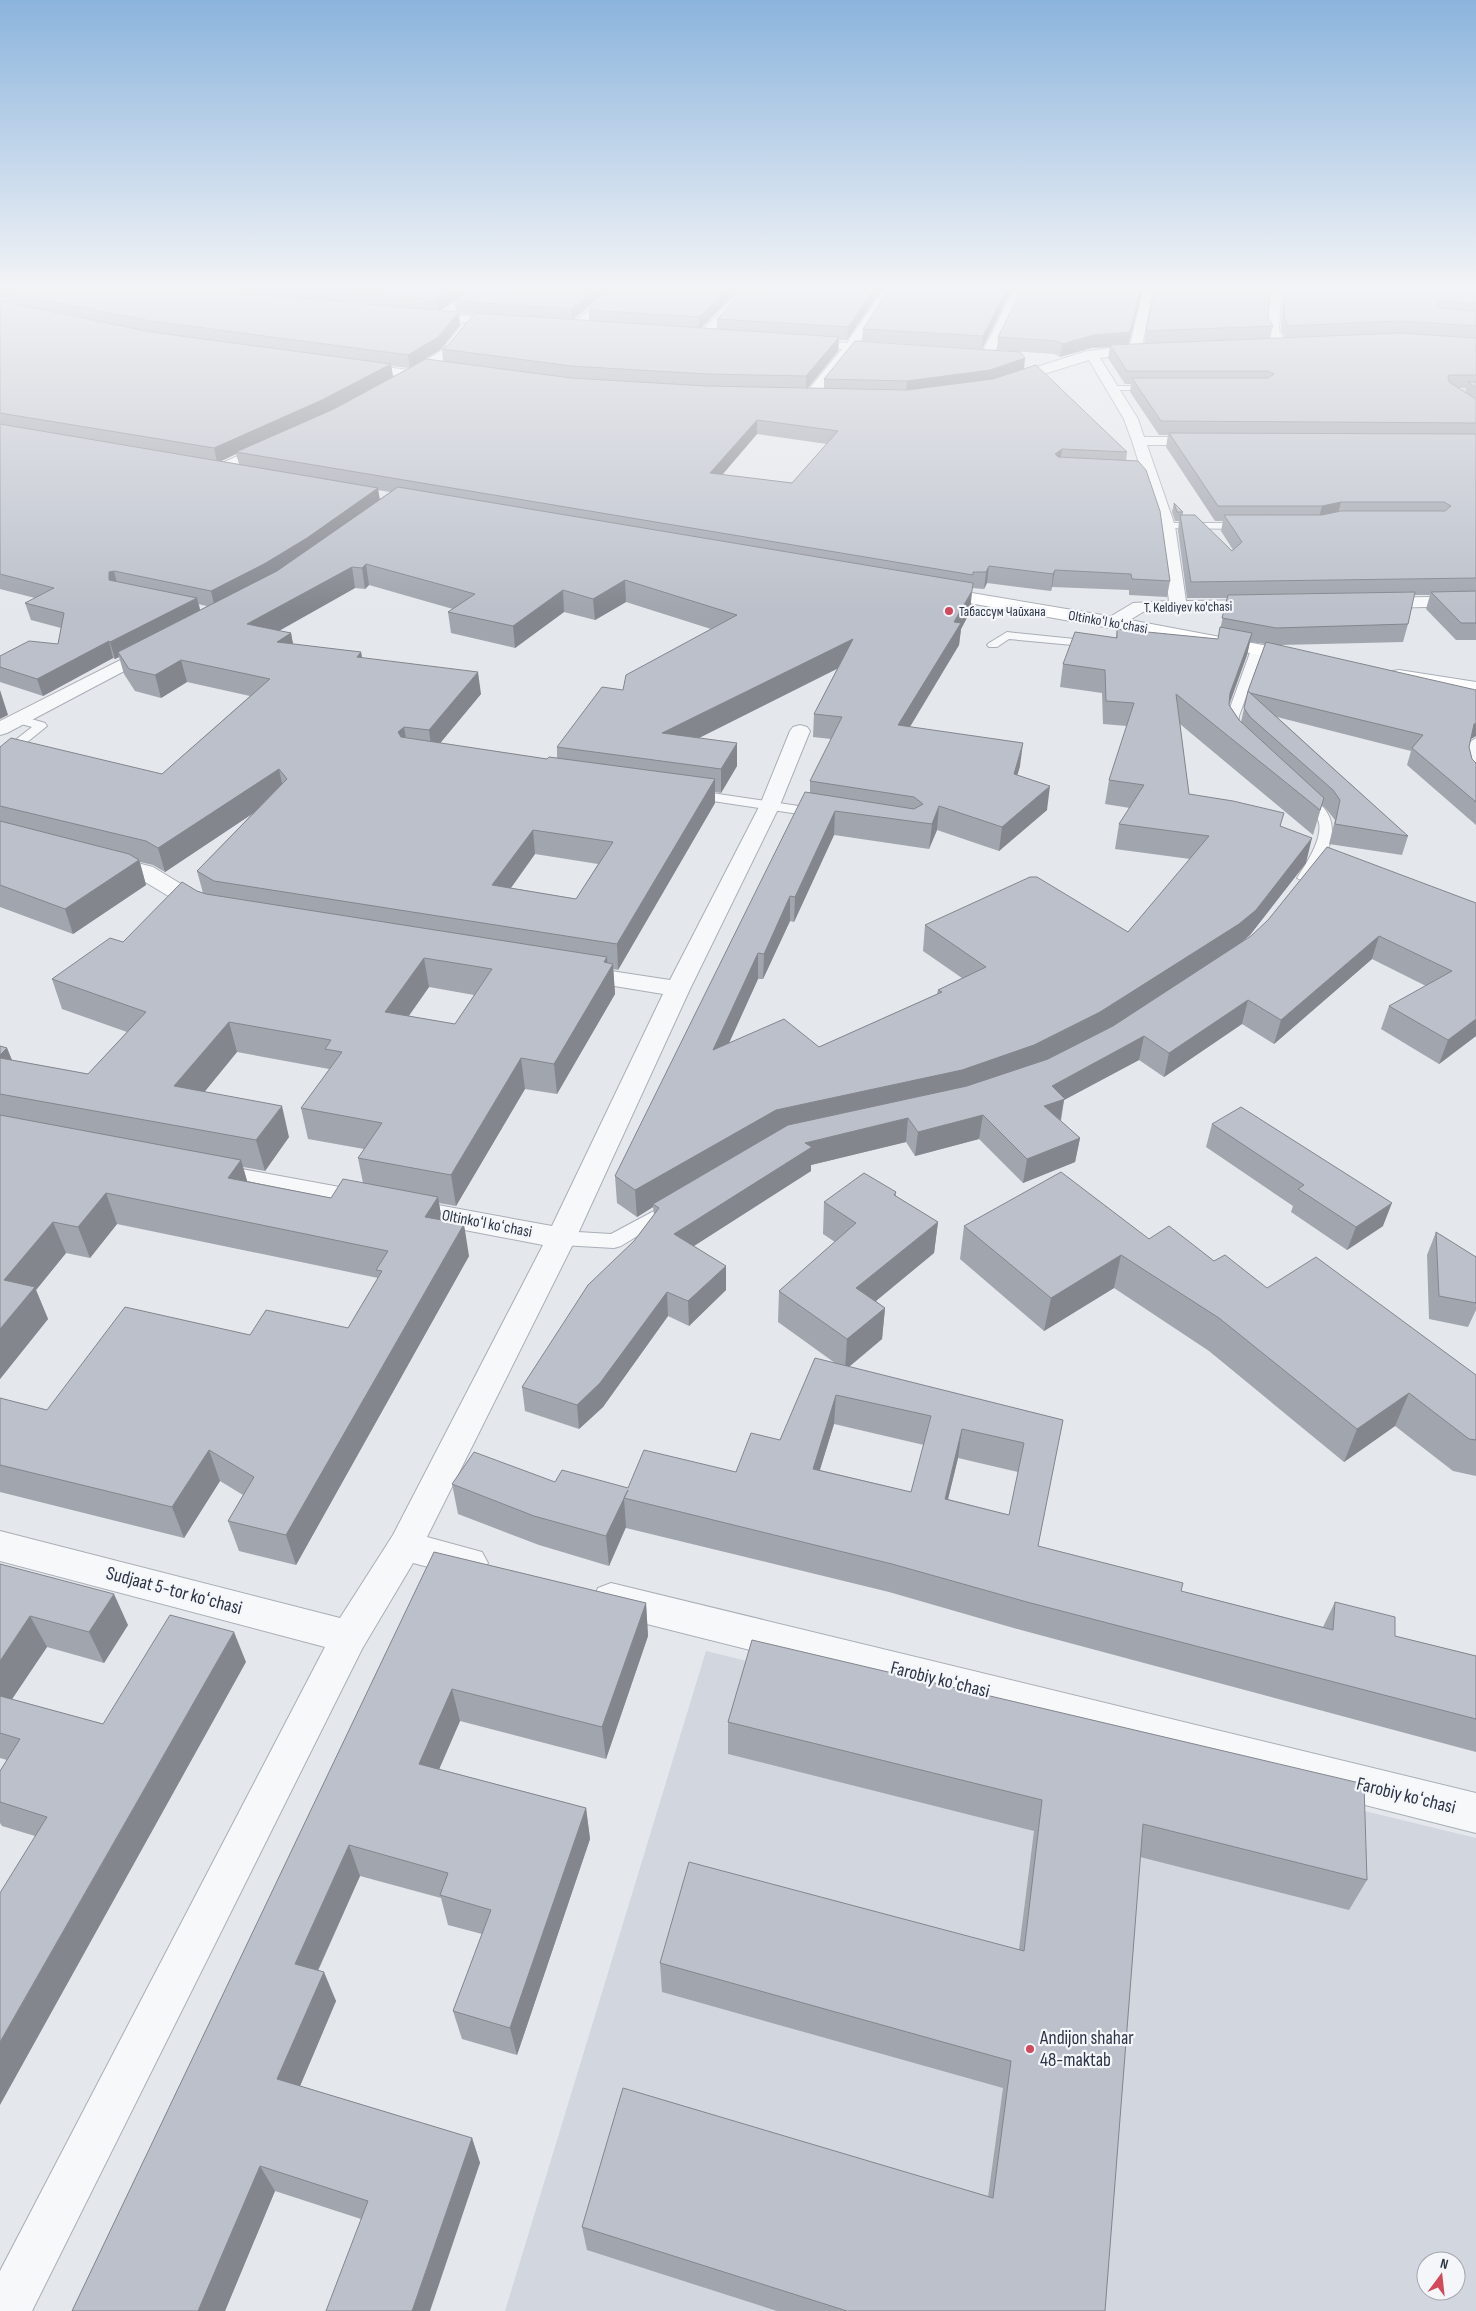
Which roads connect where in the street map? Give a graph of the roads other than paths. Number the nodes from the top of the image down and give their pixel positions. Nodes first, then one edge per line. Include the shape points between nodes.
1 (805, 397) edge
2 (829, 397) edge
3 (1118, 397) edge
4 (1456, 397) edge
5 (1476, 411) edge
6 (288, 438) edge
7 (1139, 441) junction
8 (1218, 441) edge
9 (201, 466) edge
10 (220, 469) junction
11 (248, 474) edge
12 (1167, 526) junction
13 (1261, 526) edge
14 (918, 589) edge
15 (1476, 601) edge
16 (1357, 604) edge
17 (1277, 605) edge
18 (1178, 607) junction
19 (1114, 622) junction
20 (168, 641) edge
21 (993, 645) dead end
22 (1109, 645) edge
23 (1257, 650) junction
24 (1314, 660) edge
25 (1381, 671) edge
26 (1476, 688) edge
27 (18, 720) junction
28 (0, 729) edge
29 (800, 731) dead end
30 (1476, 742) edge
31 (1246, 745) edge
32 (0, 758) edge
33 (1476, 777) edge
34 (1294, 789) edge
35 (682, 793) edge
36 (770, 805) junction
37 (836, 815) edge
38 (87, 857) edge
39 (1291, 894) edge
40 (224, 916) edge
41 (559, 970) edge
42 (678, 989) junction
43 (184, 1167) edge
44 (682, 1202) edge
45 (562, 1238) junction
46 (0, 1546) edge
47 (405, 1546) junction
48 (505, 1572) edge
49 (581, 1591) edge
50 (349, 1637) junction
51 (1476, 1813) edge
52 (6, 2311) edge

1 - 2 street
3 - 7 street
4 - 5 lane
6 - 10 street
7 - 8 street
7 - 12 street via 1143,472
9 - 10 main road
10 - 11 main road
12 - 13 lane
12 - 18 street
14 - 19 main road, Oltinkoʻl koʻchasi
15 - 16 street
17 - 18 street, T. Keldiyev ko'chasi
18 - 19 street, T. Keldiyev ko'chasi via 1139,607
19 - 23 main road, Oltinkoʻl koʻchasi via 1172,640
20 - 27 street
21 - 22 lane via 1007,635
23 - 24 main road, Oltinkoʻl koʻchasi
23 - 31 lane via 1233,716 1232,727
25 - 26 main road
27 - 28 street
27 - 32 lane via 41,726
29 - 36 street
30 - 33 lane via 1470,761
34 - 39 lane via 1321,814 1326,821 1326,831 1315,864
35 - 36 lane
36 - 37 lane
36 - 42 street
38 - 40 street via 145,872 214,914
41 - 42 street
42 - 45 street
43 - 45 street, Oltinkoʻl koʻchasi
44 - 45 lane via 614,1241
45 - 47 street
46 - 50 street, Sudjaat 5-tor koʻchasi
47 - 48 street
47 - 50 street
49 - 51 street, Farobiy koʻchasi
50 - 52 street

